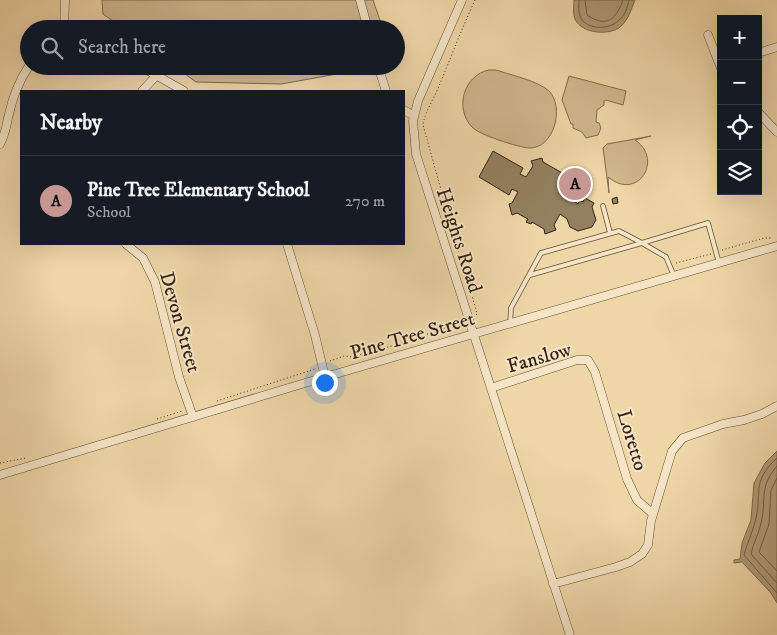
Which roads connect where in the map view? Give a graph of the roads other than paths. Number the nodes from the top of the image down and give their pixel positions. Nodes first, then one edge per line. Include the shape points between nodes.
1 (65, 0) edge
2 (360, 0) edge
3 (462, 0) edge
4 (64, 20) edge
5 (366, 20) edge
6 (708, 35) dead end
7 (777, 47) edge
8 (762, 52) edge
9 (718, 60) edge
10 (23, 75) edge
11 (157, 75) joint
12 (381, 75) edge
13 (143, 90) edge
14 (182, 90) edge
15 (386, 90) edge
16 (405, 111) edge
17 (414, 116) junction
18 (762, 116) edge
19 (777, 132) edge
20 (0, 144) edge
21 (603, 206) dead end
22 (610, 234) junction
23 (776, 242) edge
24 (642, 243) junction
25 (127, 245) edge
26 (287, 245) edge
27 (719, 263) junction
28 (530, 275) junction
29 (674, 276) junction
30 (510, 324) junction
31 (473, 334) junction
32 (593, 368) joint
33 (326, 377) junction
34 (491, 388) junction
35 (777, 406) edge
36 (192, 413) junction
37 (0, 474) edge
38 (653, 514) junction
39 (553, 584) junction
40 (570, 635) edge

1 - 4 street
2 - 5 street
3 - 17 street, Heights Road via 427,78
6 - 9 street
7 - 8 street
10 - 20 street
11 - 13 street
11 - 14 street
12 - 15 street
16 - 17 street
17 - 31 street, Heights Road via 416,154
18 - 19 street
21 - 22 lane
22 - 24 lane via 619,231
22 - 28 lane via 541,253
23 - 27 street, Pine Tree Street
24 - 27 lane via 708,223
24 - 28 lane
24 - 29 lane via 666,257
25 - 36 street, Devon Street via 143,258 155,282 179,377
26 - 33 street
27 - 29 street, Pine Tree Street
28 - 30 lane via 511,308
29 - 30 street, Pine Tree Street
30 - 31 street, Pine Tree Street
31 - 33 street, Pine Tree Street
31 - 34 street, Heights Road
32 - 34 street, Fanslow via 588,360 577,360
32 - 38 street, Loretto via 627,479 636,500
33 - 36 street, Pine Tree Street
34 - 39 street, Heights Road
35 - 38 street via 762,414 682,438 672,451
36 - 37 street, Pine Tree Street
38 - 39 street via 648,545 642,554 616,567
39 - 40 street, Heights Road

